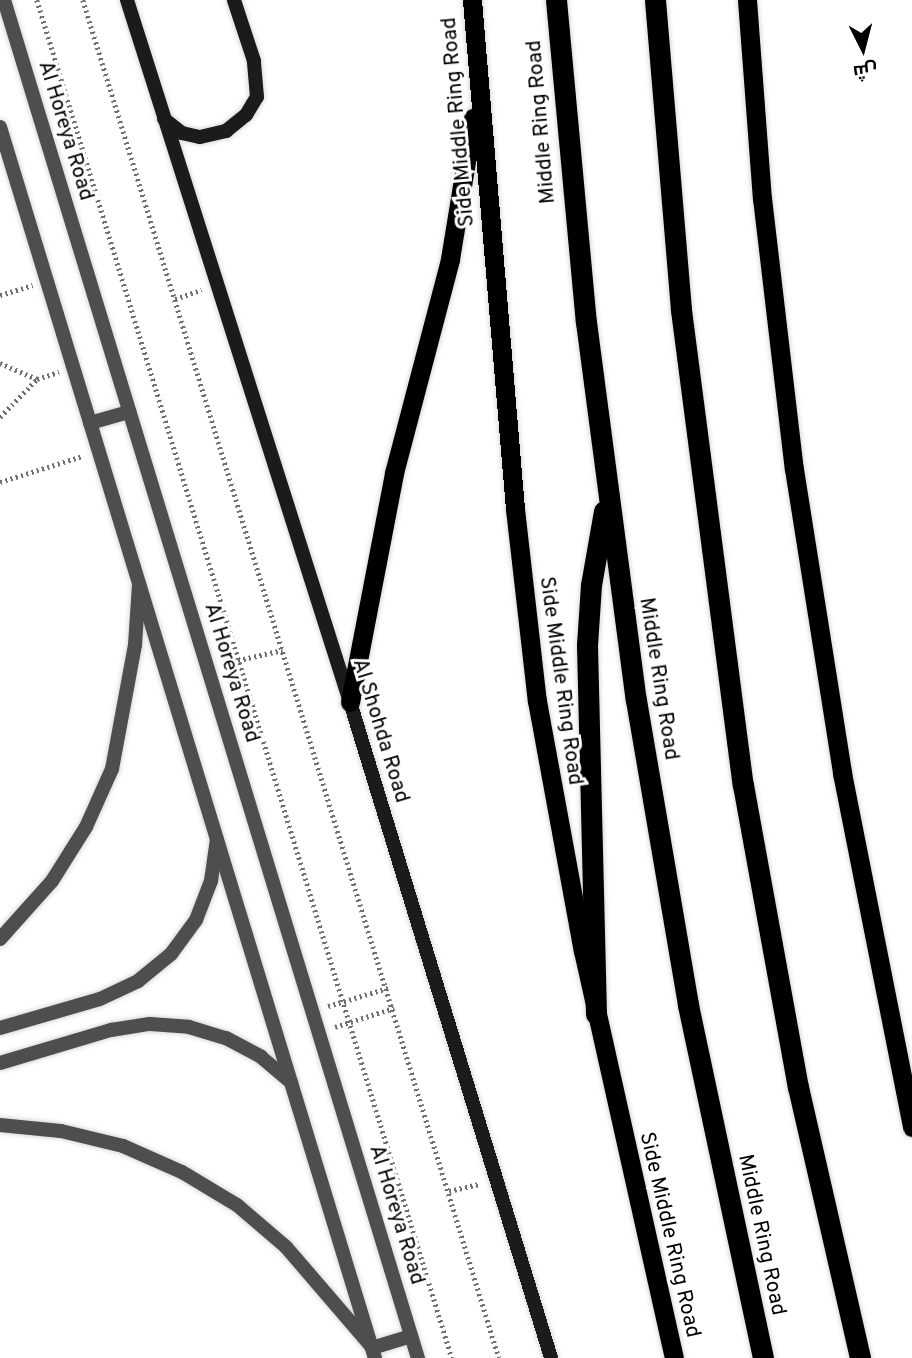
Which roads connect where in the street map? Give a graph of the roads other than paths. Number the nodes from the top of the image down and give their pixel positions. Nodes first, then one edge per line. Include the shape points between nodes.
1 (4, 0) edge
2 (127, 0) edge
3 (234, 0) edge
4 (472, 0) edge
5 (556, 0) edge
6 (655, 0) edge
7 (747, 0) edge
8 (478, 90) junction
9 (164, 119) junction
10 (0, 127) edge
11 (129, 412) junction
12 (90, 424) junction
13 (607, 495) junction
14 (139, 583) junction
15 (350, 702) junction
16 (217, 839) junction
17 (0, 939) edge
18 (596, 1013) junction
19 (0, 1028) edge
20 (0, 1063) edge
21 (291, 1082) junction
22 (0, 1125) edge
23 (912, 1127) edge
24 (411, 1336) junction
25 (374, 1353) edge
26 (418, 1358) edge
27 (551, 1358) edge
28 (674, 1358) edge
29 (764, 1358) edge
30 (860, 1358) edge

1 - 11 street, Al Horeya Road
2 - 9 main road, Al Shohda Road
3 - 9 main road via 259,83 251,106 226,131 201,137 182,133
4 - 8 highway, Side Middle Ring Road
5 - 13 highway, Middle Ring Road via 579,260
6 - 30 highway via 687,359 739,760 798,1087
7 - 23 highway via 762,198 794,469 842,773
8 - 15 highway via 450,259 394,473
8 - 18 highway, Side Middle Ring Road via 529,638 551,789
9 - 15 main road, Al Shohda Road
10 - 12 street
11 - 12 street
11 - 24 street, Al Horeya Road
12 - 14 street
13 - 18 highway via 591,585 587,645
13 - 29 highway, Middle Ring Road via 670,904
14 - 16 street
14 - 17 street via 135,645 112,769 86,827 52,880
15 - 27 main road, Al Shohda Road
16 - 19 street via 211,881 195,920 171,954 138,981 100,999
16 - 21 street
18 - 28 highway, Side Middle Ring Road
20 - 21 street via 111,1030 150,1024 189,1027 226,1038 261,1057
21 - 25 street
22 - 25 street via 61,1131 123,1146 182,1171 237,1205 286,1247
24 - 25 street
24 - 26 street, Al Horeya Road

